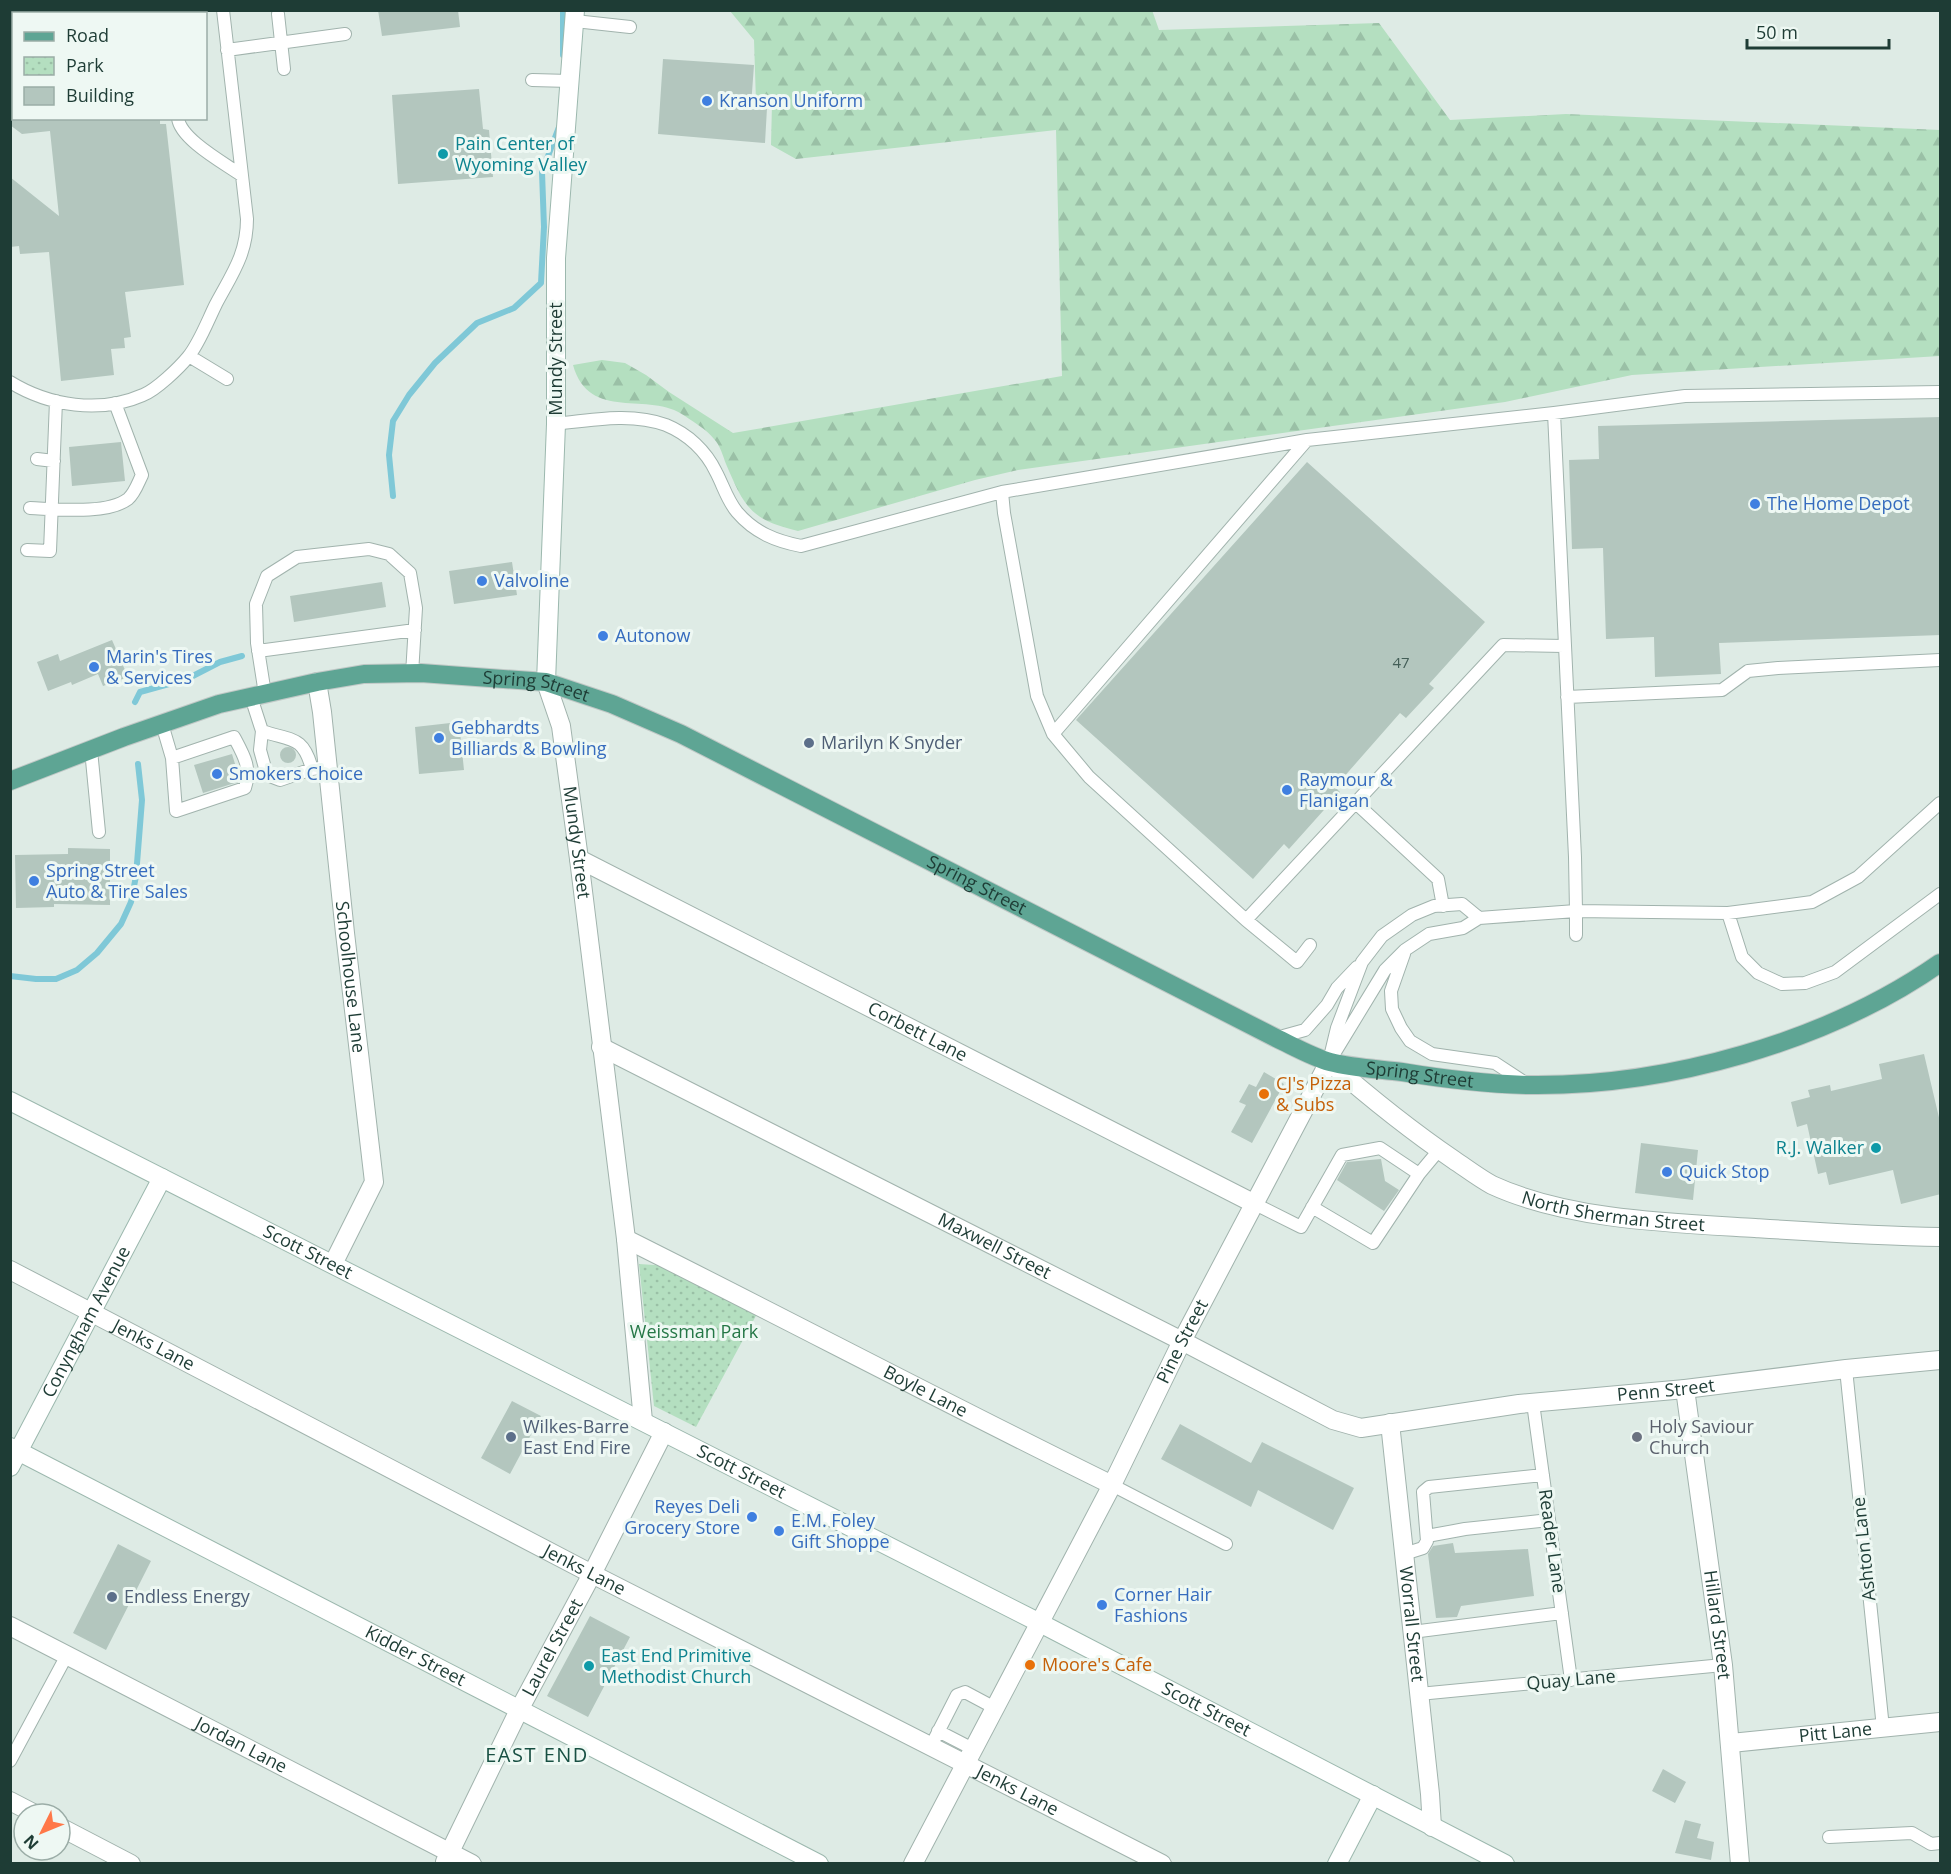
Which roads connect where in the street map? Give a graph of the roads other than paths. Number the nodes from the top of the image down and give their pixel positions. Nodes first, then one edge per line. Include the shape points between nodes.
1 (223, 10) edge
2 (278, 14) dead end
3 (575, 16) edge
4 (630, 27) dead end
5 (345, 34) dead end
6 (281, 42) junction
7 (228, 50) junction
8 (284, 69) dead end
9 (532, 80) dead end
10 (570, 81) junction
11 (178, 120) edge
12 (242, 175) junction
13 (189, 356) junction
14 (227, 379) dead end
15 (10, 382) edge
16 (1941, 392) edge
17 (56, 401) junction
18 (115, 403) junction
19 (1554, 413) junction
20 (556, 424) junction
21 (1307, 440) junction
22 (37, 459) dead end
23 (54, 461) junction
24 (1002, 492) junction
25 (30, 508) dead end
26 (52, 509) junction
27 (27, 550) dead end
28 (415, 630) junction
29 (1564, 646) junction
30 (258, 651) junction
31 (1941, 660) edge
32 (412, 674) junction
33 (317, 682) junction
34 (546, 682) junction
35 (258, 695) junction
36 (1567, 697) junction
37 (154, 727) junction
38 (262, 731) junction
39 (1053, 734) junction
40 (91, 750) junction
41 (172, 758) junction
42 (320, 768) junction
43 (10, 781) edge
44 (1357, 804) junction
45 (1941, 804) edge
46 (99, 832) dead end
47 (579, 859) junction
48 (1941, 894) edge
49 (1443, 906) junction
50 (1576, 911) junction
51 (1728, 913) junction
52 (1479, 918) junction
53 (1246, 920) junction
54 (1576, 935) dead end
55 (1310, 945) dead end
56 (1405, 950) junction
57 (1362, 962) junction
58 (1941, 963) edge
59 (1276, 1038) junction
60 (601, 1047) junction
61 (1329, 1062) junction
62 (1528, 1085) junction
63 (10, 1101) edge
64 (1439, 1150) junction
65 (1419, 1174) junction
66 (162, 1178) junction
67 (1255, 1204) junction
68 (1312, 1207) junction
69 (1941, 1237) edge
70 (626, 1239) junction
71 (333, 1264) junction
72 (10, 1270) edge
73 (92, 1312) junction
74 (1182, 1341) junction
75 (1941, 1360) edge
76 (1846, 1369) junction
77 (1685, 1389) junction
78 (1533, 1403) junction
79 (643, 1421) junction
80 (1390, 1423) junction
81 (664, 1432) junction
82 (13, 1455) edge
83 (1543, 1475) junction
84 (1112, 1485) junction
85 (1549, 1520) junction
86 (1427, 1536) junction
87 (1226, 1544) dead end
88 (1404, 1554) junction
89 (592, 1574) junction
90 (1562, 1613) junction
91 (1040, 1623) junction
92 (10, 1626) edge
93 (1412, 1632) junction
94 (67, 1655) junction
95 (1723, 1665) junction
96 (1571, 1680) junction
97 (1419, 1694) junction
98 (995, 1708) junction
99 (519, 1710) junction
100 (1941, 1722) edge
101 (1883, 1728) junction
102 (935, 1739) junction
103 (1731, 1743) junction
104 (969, 1756) junction
105 (10, 1761) edge
106 (1374, 1795) junction
107 (1432, 1827) junction
108 (72, 1833) edge
109 (1829, 1837) dead end
110 (1941, 1843) edge
111 (447, 1858) edge
112 (131, 1863) edge
113 (472, 1863) edge
114 (819, 1863) edge
115 (913, 1863) edge
116 (1162, 1863) edge
117 (1337, 1863) edge
118 (1505, 1863) edge
119 (1740, 1863) edge

1 - 7 lane
2 - 6 lane
3 - 4 lane
3 - 10 street, Mundy Street
5 - 6 lane
6 - 7 lane
6 - 8 lane
7 - 12 lane
9 - 10 lane
10 - 20 street, Mundy Street via 556,258
11 - 12 lane via 194,141
12 - 13 lane via 247,239
13 - 14 lane
13 - 18 lane via 144,395
15 - 17 lane
16 - 19 lane via 1685,396
17 - 18 lane via 97,406
17 - 23 lane
18 - 26 lane via 142,474 134,492 110,508
19 - 21 lane
19 - 29 lane
20 - 24 lane via 617,418 665,425 703,450 737,512 756,530 776,541 801,546
20 - 34 street, Mundy Street
21 - 24 lane
21 - 39 lane
22 - 23 lane
23 - 26 lane
24 - 39 lane via 1037,696
25 - 26 lane
26 - 27 lane via 50,551
28 - 30 lane
28 - 30 lane via 410,573 389,554 369,549 297,557 267,576 256,604
28 - 32 lane
29 - 36 lane
29 - 44 lane via 1503,645
30 - 35 lane
31 - 36 lane via 1748,671 1722,690
32 - 33 main road, Spring Street via 364,674
32 - 34 main road, Spring Street
33 - 35 main road, Spring Street
33 - 42 street, Schoolhouse Lane
34 - 47 street, Mundy Street via 561,726
34 - 59 main road, Spring Street via 612,704 681,734
35 - 37 main road, Spring Street
35 - 38 lane
36 - 50 lane
37 - 40 main road, Spring Street
37 - 41 lane
38 - 42 lane via 298,741
38 - 42 lane via 260,750 267,774 280,780
39 - 53 lane via 1089,777
40 - 43 main road, Spring Street
40 - 46 lane
41 - 41 lane via 176,811 245,788 249,776 246,759 234,737
42 - 71 street, Schoolhouse Lane via 345,933 375,1182
44 - 49 lane via 1438,879
44 - 53 lane
45 - 51 lane via 1858,877 1836,890 1812,902
47 - 60 street, Mundy Street
47 - 67 street, Corbett Lane
48 - 51 lane via 1835,972 1805,983 1782,984 1758,973 1742,957
49 - 52 lane via 1462,904
49 - 57 lane via 1412,915 1382,936
50 - 51 lane
50 - 52 lane
50 - 54 lane
52 - 56 lane via 1462,927 1429,934
53 - 55 lane via 1297,962
56 - 61 lane via 1385,970
56 - 62 lane via 1391,991 1392,1009 1410,1041 1432,1054 1496,1063
57 - 59 lane via 1337,988 1310,1026
57 - 61 lane via 1337,1028
58 - 62 main road, Spring Street via 1856,1012 1790,1040 1719,1061 1635,1077
59 - 61 main road, Spring Street
60 - 70 street, Mundy Street
60 - 74 street, Maxwell Street
61 - 62 main road, Spring Street via 1464,1082
61 - 64 street, North Sherman Street via 1380,1107
61 - 67 street, Pine Street
63 - 66 street, Scott Street
64 - 65 lane
64 - 69 street, North Sherman Street via 1490,1184 1564,1209 1714,1226
65 - 68 lane via 1380,1148 1342,1155
65 - 68 lane via 1373,1243
66 - 71 street, Scott Street
66 - 73 street, Conyngham Avenue
67 - 68 lane via 1301,1227
67 - 74 street, Pine Street
70 - 79 street, Mundy Street
70 - 84 street, Boyle Lane
71 - 79 street, Scott Street
72 - 73 street, Jenks Lane
73 - 82 street, Conyngham Avenue
73 - 89 street, Jenks Lane
74 - 80 street, Maxwell Street via 1333,1420 1361,1428
74 - 84 street, Pine Street
75 - 76 street, Penn Street
76 - 77 street, Penn Street
76 - 101 lane, Ashton Lane
77 - 78 street, Penn Street
77 - 95 street, Hillard Street
78 - 80 street, Penn Street
78 - 83 lane, Reader Lane
79 - 81 street, Scott Street
80 - 88 street, Worrall Street
81 - 89 street, Laurel Street
81 - 91 street, Scott Street
82 - 99 street, Kidder Street
83 - 85 lane, Reader Lane
83 - 86 lane via 1429,1487 1423,1492
84 - 87 lane, Boyle Lane
84 - 91 street, Pine Street
85 - 86 lane
85 - 90 lane, Reader Lane
86 - 88 lane via 1423,1548
88 - 93 street, Worrall Street
89 - 99 street, Laurel Street
89 - 102 street, Jenks Lane
90 - 93 lane
90 - 96 lane, Reader Lane
91 - 98 street, Pine Street
91 - 106 street, Scott Street
92 - 94 street, Jordan Lane
93 - 97 street, Worrall Street
94 - 105 lane
94 - 111 street, Jordan Lane
95 - 96 lane, Quay Lane
95 - 103 street, Hillard Street
96 - 97 lane, Quay Lane
97 - 107 street, Worrall Street
98 - 102 lane via 965,1692 957,1695
98 - 104 street, Pine Street
99 - 111 street, Laurel Street
99 - 114 street, Kidder Street
100 - 101 street, Pitt Lane
101 - 103 street, Pitt Lane
102 - 104 street, Jenks Lane
103 - 119 street, Hillard Street
104 - 115 street, Pine Street
104 - 116 street, Jenks Lane
106 - 107 street, Scott Street
106 - 117 street
107 - 118 street, Scott Street
108 - 112 street
109 - 110 lane via 1912,1833 1931,1844
111 - 113 street, Jordan Lane

